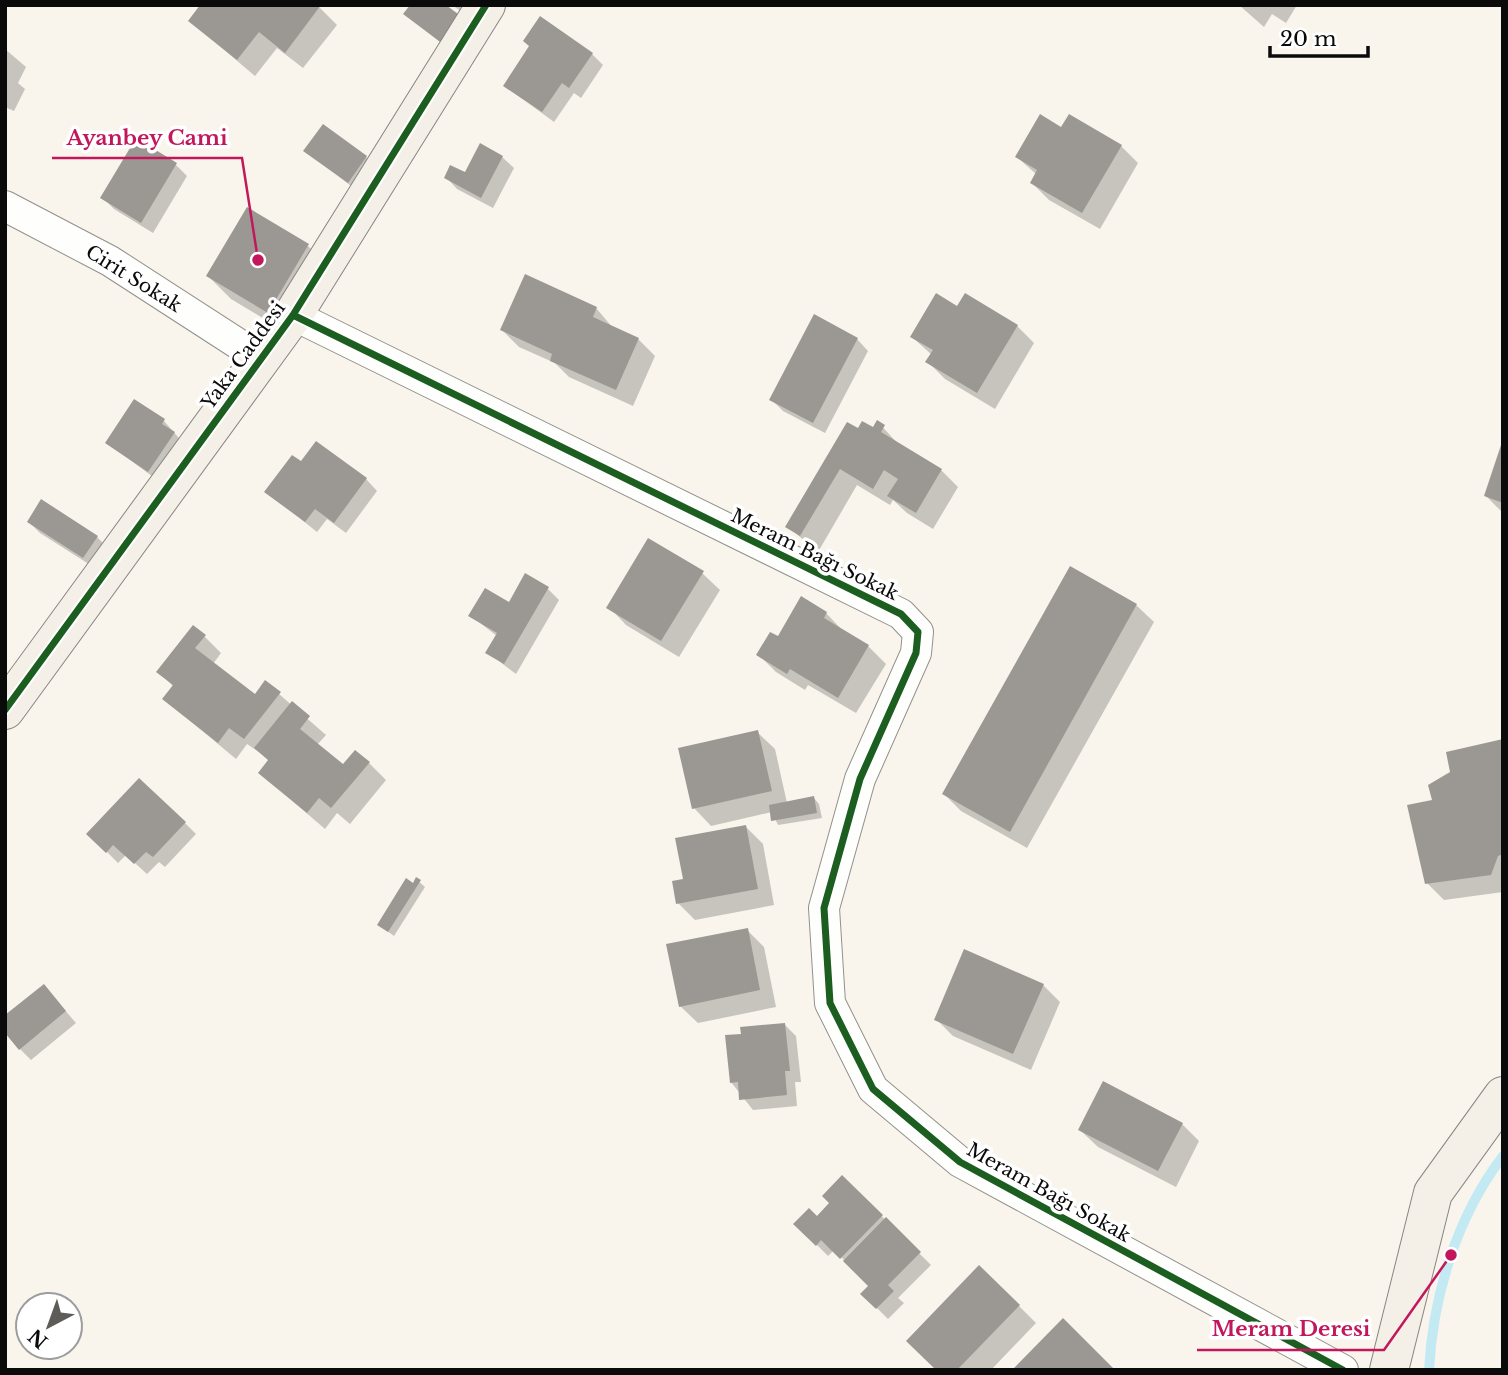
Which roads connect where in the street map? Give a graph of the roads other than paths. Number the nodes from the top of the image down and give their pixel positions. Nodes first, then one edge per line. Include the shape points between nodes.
1 (486, 5) edge
2 (5, 206) edge
3 (293, 315) junction
4 (260, 358) junction
5 (5, 710) edge
6 (1503, 1096) edge
7 (1343, 1370) edge
8 (1389, 1370) edge

1 - 3 street, Yaka Caddesi
2 - 4 street, Cirit Sokak via 110,261
3 - 4 street, Yaka Caddesi
3 - 7 street, Meram Bağı Sokak via 901,614 918,632 916,653 860,779 824,908 830,1003 873,1089 960,1162
4 - 5 street, Yaka Caddesi
6 - 8 street via 1433,1193

